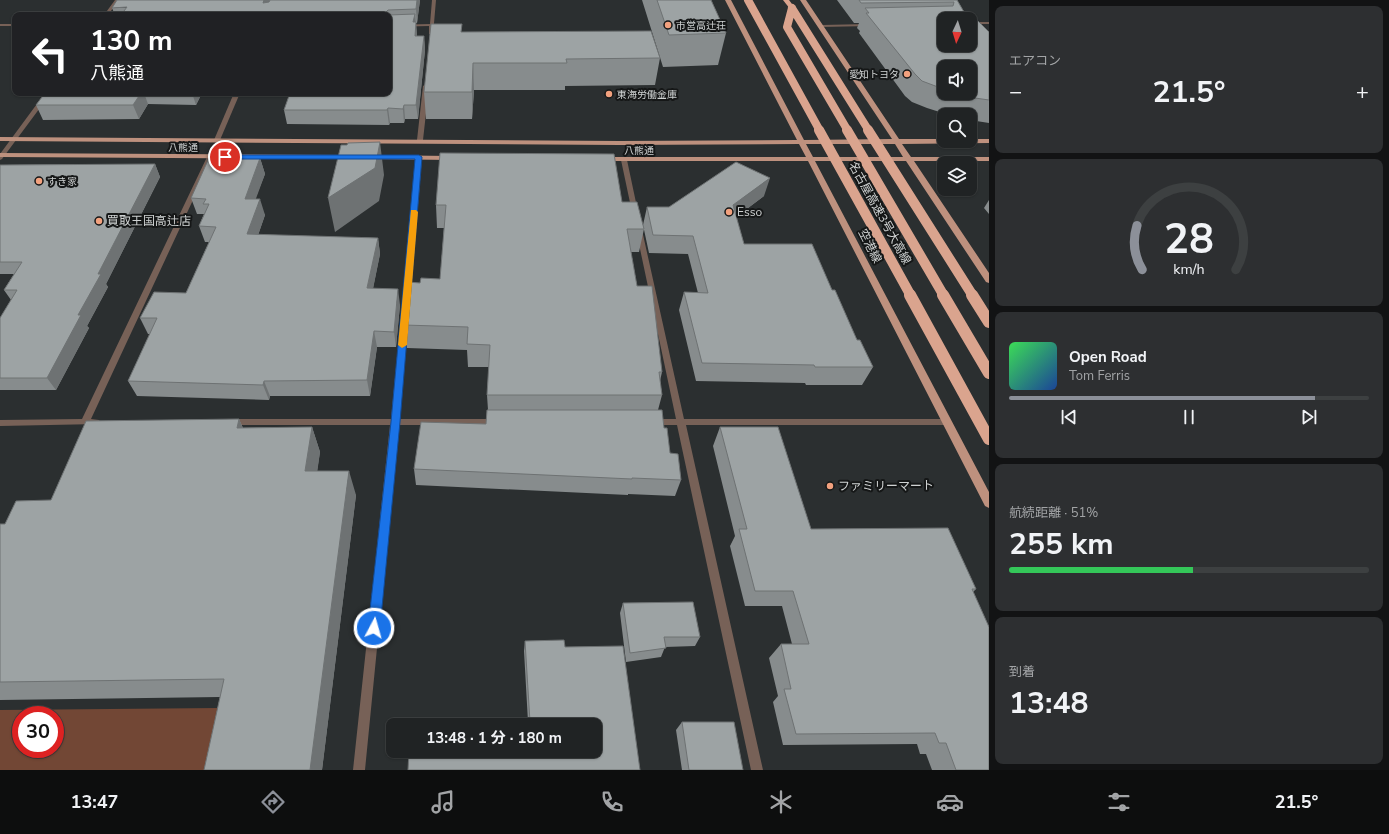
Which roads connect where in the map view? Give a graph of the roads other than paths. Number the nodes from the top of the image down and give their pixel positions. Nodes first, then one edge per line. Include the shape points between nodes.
1 (117, 0) edge
2 (434, 0) edge
3 (728, 0) edge
4 (748, 0) edge
5 (786, 0) edge
6 (803, 0) edge
7 (792, 8) junction
8 (108, 12) edge
9 (977, 23) edge
10 (989, 24) edge
11 (0, 25) edge
12 (12, 25) edge
13 (432, 25) junction
14 (875, 25) edge
15 (392, 26) edge
16 (821, 26) junction
17 (430, 41) edge
18 (426, 79) edge
19 (46, 96) edge
20 (236, 96) edge
21 (0, 139) edge
22 (14, 139) junction
23 (217, 140) junction
24 (420, 140) junction
25 (897, 142) junction
26 (989, 142) edge
27 (803, 143) junction
28 (1, 156) edge
29 (210, 157) junction
30 (419, 157) junction
31 (458, 158) edge
32 (592, 159) edge
33 (908, 159) junction
34 (989, 159) edge
35 (624, 160) junction
36 (812, 160) junction
37 (989, 280) edge
38 (989, 322) edge
39 (989, 373) edge
40 (85, 422) junction
41 (109, 422) edge
42 (220, 422) edge
43 (396, 422) junction
44 (507, 422) edge
45 (642, 422) edge
46 (682, 422) junction
47 (947, 422) junction
48 (0, 423) edge
49 (989, 439) edge
50 (989, 503) edge
51 (360, 770) edge
52 (757, 770) edge

1 - 8 street
2 - 13 street
3 - 27 main road, 空港線
4 - 49 highway, 名古屋高速3号大高線, bridge
5 - 7 highway
6 - 16 main road
7 - 38 highway, bridge
7 - 39 highway, bridge via 787,27
9 - 10 street
11 - 12 street
13 - 15 street
13 - 17 street
14 - 16 street
16 - 25 main road
18 - 24 street
19 - 22 street
20 - 23 street
21 - 22 main road, 八熊通
22 - 23 main road, 八熊通
22 - 28 street
23 - 24 main road, 八熊通
24 - 27 main road, 八熊通
25 - 26 main road, 八熊通
25 - 27 main road, 八熊通
25 - 33 main road
27 - 36 main road, 空港線
28 - 29 main road, 八熊通
29 - 30 main road, 八熊通
29 - 40 street
30 - 31 main road, 八熊通
30 - 43 street
32 - 35 main road, 八熊通
33 - 34 main road, 八熊通
33 - 36 main road, 八熊通
33 - 37 main road
35 - 36 main road, 八熊通
35 - 46 street
36 - 47 main road, 空港線
40 - 41 street
40 - 48 street
42 - 43 street
43 - 44 street
43 - 51 street
45 - 46 street
46 - 47 street
46 - 52 street
47 - 50 main road, 空港線

